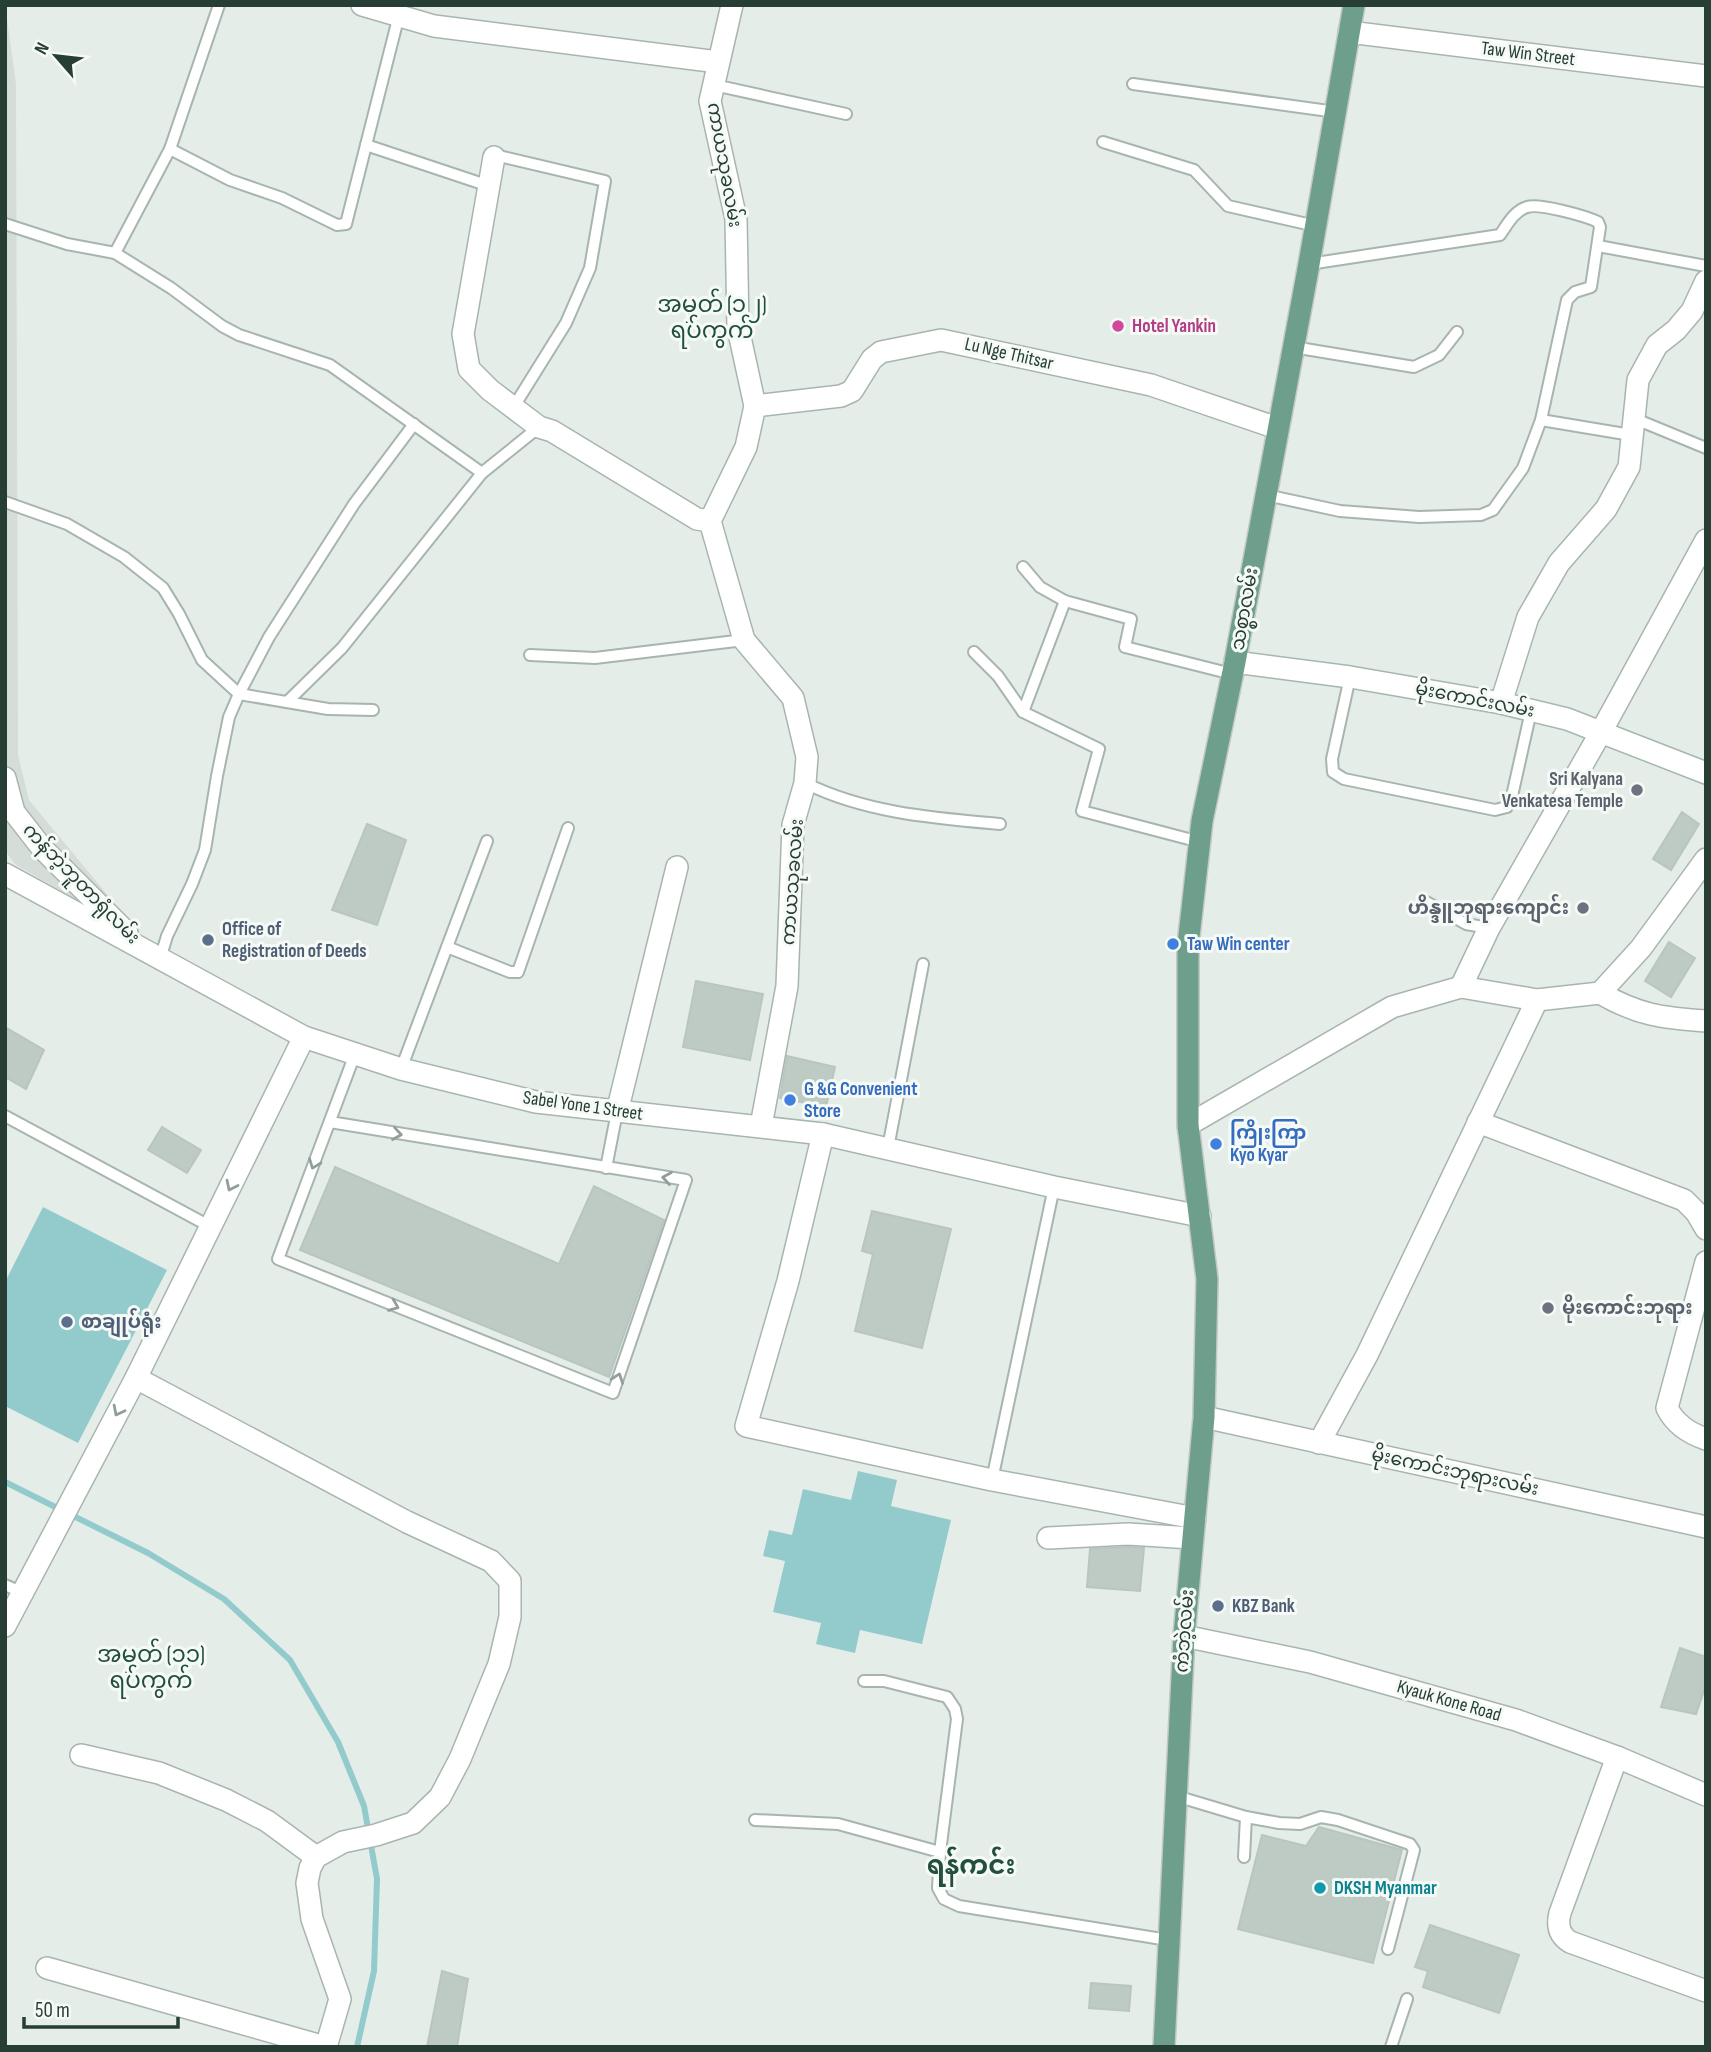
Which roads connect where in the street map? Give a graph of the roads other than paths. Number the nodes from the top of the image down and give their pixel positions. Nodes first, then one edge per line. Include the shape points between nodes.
1 (219, 5) edge
2 (362, 5) edge
3 (732, 5) edge
4 (1354, 5) edge
5 (400, 10) edge
6 (1349, 32) junction
7 (718, 62) junction
8 (1706, 76) edge
9 (1133, 84) dead end
10 (714, 85) junction
11 (1336, 112) junction
12 (846, 114) dead end
13 (1103, 142) dead end
14 (366, 145) junction
15 (170, 149) junction
16 (494, 157) joint
17 (489, 186) junction
18 (5, 224) edge
19 (1316, 226) junction
20 (1598, 246) junction
21 (115, 253) junction
22 (1309, 264) junction
23 (1706, 265) edge
24 (1706, 281) edge
25 (1457, 332) dead end
26 (1293, 347) junction
27 (755, 406) junction
28 (513, 408) junction
29 (1541, 420) junction
30 (414, 424) junction
31 (1632, 426) junction
32 (539, 427) junction
33 (1277, 428) junction
34 (1706, 448) edge
35 (482, 473) junction
36 (1266, 495) junction
37 (5, 502) edge
38 (710, 521) junction
39 (1706, 540) edge
40 (1023, 568) dead end
41 (1065, 601) junction
42 (744, 640) junction
43 (974, 652) dead end
44 (530, 655) dead end
45 (1233, 668) junction
46 (1350, 677) junction
47 (239, 694) junction
48 (287, 702) junction
49 (1501, 703) junction
50 (373, 710) dead end
51 (1531, 711) junction
52 (1023, 712) junction
53 (1601, 732) junction
54 (1706, 773) edge
55 (5, 778) edge
56 (805, 783) junction
57 (1000, 824) dead end
58 (568, 828) dead end
59 (488, 841) dead end
60 (1200, 842) junction
61 (1706, 859) edge
62 (677, 867) dead end
63 (5, 874) edge
64 (1423, 900) dead end
65 (1489, 928) junction
66 (447, 947) junction
67 (153, 954) junction
68 (923, 964) dead end
69 (1461, 987) junction
70 (1600, 993) junction
71 (1536, 1000) junction
72 (1706, 1021) edge
73 (304, 1037) junction
74 (355, 1054) junction
75 (401, 1069) junction
76 (617, 1112) junction
77 (5, 1116) edge
78 (330, 1122) junction
79 (1478, 1122) junction
80 (1188, 1125) junction
81 (761, 1126) junction
82 (823, 1135) junction
83 (888, 1148) junction
84 (606, 1168) junction
85 (1054, 1187) junction
86 (1200, 1216) junction
87 (211, 1227) junction
88 (1706, 1229) edge
89 (1706, 1262) edge
90 (1699, 1318) edge
91 (136, 1378) junction
92 (1205, 1417) junction
93 (1706, 1439) edge
94 (1320, 1443) junction
95 (992, 1480) junction
96 (1706, 1527) edge
97 (1194, 1528) junction
98 (1048, 1538) dead end
99 (14, 1589) edge
100 (5, 1626) edge
101 (1184, 1636) junction
102 (864, 1681) dead end
103 (82, 1755) dead end
104 (1617, 1757) junction
105 (1706, 1795) edge
106 (1176, 1796) junction
107 (1245, 1817) junction
108 (755, 1820) dead end
109 (940, 1852) junction
110 (316, 1857) junction
111 (1244, 1857) dead end
112 (1168, 1940) junction
113 (1388, 1949) dead end
114 (47, 1968) dead end
115 (1706, 1991) edge
116 (1407, 1999) dead end
117 (326, 2047) edge
118 (1164, 2047) edge
119 (1391, 2047) edge

1 - 15 lane
2 - 5 street
3 - 7 street, ကာယသုခလမ်း
4 - 6 main road, သစ္စာလမ်း
5 - 7 street via 434,26
5 - 14 lane
6 - 8 street, Taw Win Street
6 - 11 main road, သစ္စာလမ်း
7 - 10 street, ကာယသုခလမ်း
9 - 11 lane
10 - 12 lane
10 - 27 street, ကာယသုခလမ်း via 710,101 736,219 738,328
11 - 19 main road, သစ္စာလမ်း
13 - 19 lane via 1195,170 1228,206
14 - 15 lane via 346,224 337,225
14 - 17 lane
15 - 21 lane
16 - 17 street
16 - 28 lane via 606,181 590,268 566,323
17 - 28 street via 463,334 469,369
18 - 21 lane via 67,244
19 - 22 main road, သစ္စာလမ်း
20 - 22 lane via 1598,222 1528,206 1516,213 1500,235
20 - 23 lane
20 - 29 lane via 1591,287 1567,300
21 - 30 lane via 222,326 263,345 330,365
22 - 26 main road, သစ္စာလမ်း
24 - 31 street via 1692,311 1657,345 1638,380
25 - 26 lane via 1439,355 1415,367
26 - 33 main road, သစ္စာလမ်း
27 - 33 street, Lu Nge Thitsar via 841,396 852,391 881,352 941,340 1151,385
27 - 38 street, ကာယသုခလမ်း via 746,447
28 - 32 street
29 - 31 lane
29 - 36 lane via 1523,468 1493,510 1481,515 1419,517 1340,510
30 - 35 lane
30 - 47 lane via 354,504 269,637
31 - 34 lane
31 - 49 street via 1629,467 1606,509 1559,563 1528,617
32 - 35 lane
32 - 38 street via 697,519
33 - 36 main road, သစ္စာလမ်း
35 - 48 lane via 342,648
36 - 45 main road, သစ္စာလမ်း
37 - 47 lane via 67,524 124,557 163,588 202,660
38 - 42 street, ကာယသုခလမ်း
39 - 53 street
40 - 41 lane via 1040,587
41 - 45 lane via 1131,619 1125,647
41 - 52 lane
42 - 44 lane via 595,658
42 - 56 street, ကာယသုခလမ်း via 793,698 807,757
43 - 52 lane
45 - 46 street, မိုးကောင်းလမ်း
45 - 60 main road, သစ္စာလမ်း
46 - 49 street, မိုးကောင်းလမ်း
46 - 51 lane via 1333,772 1344,779 1496,810 1507,807 1512,796
47 - 48 lane
47 - 67 lane via 229,717 205,850 167,936
48 - 50 lane
49 - 51 street, မိုးကောင်းလမ်း
51 - 53 street, မိုးကောင်းလမ်း
52 - 60 lane via 1099,749 1082,811
53 - 54 street, မိုးကောင်းလမ်း
53 - 65 street
55 - 67 street, ကန်ဘဲ့ဘူတာရုံလမ်း via 14,811 43,848
56 - 57 lane via 833,797 908,816
56 - 81 street, ကာယသုခလမ်း via 793,825 787,986
58 - 66 lane via 518,972
59 - 66 lane
60 - 80 main road, သစ္စာလမ်း via 1188,944
61 - 70 street via 1641,947
62 - 76 street
63 - 67 street, Sabel Yone 1 Street
64 - 65 lane via 1466,923
65 - 69 street
66 - 75 lane
67 - 73 street, Sabel Yone 1 Street
68 - 83 lane
69 - 71 street
69 - 80 street via 1392,1007
70 - 71 street
70 - 72 street via 1626,1008
71 - 79 street
73 - 74 street, Sabel Yone 1 Street
73 -> 87 street
74 - 75 street, Sabel Yone 1 Street
74 - 78 lane
75 - 76 street, Sabel Yone 1 Street via 536,1102
76 - 81 street, Sabel Yone 1 Street
76 - 84 lane
77 - 87 lane
78 -> 84 lane
78 -> 84 lane via 278,1259 613,1394 686,1180
79 - 88 street via 1684,1200
79 - 94 street via 1367,1356
80 - 86 main road, သစ္စာလမ်း
81 - 82 street, Sabel Yone 1 Street
82 - 83 street, Sabel Yone 1 Street
82 - 95 street via 788,1281 746,1426
83 - 85 street, Sabel Yone 1 Street
85 - 86 street, Sabel Yone 1 Street
85 - 95 lane
86 - 92 main road, ကံဘဲ့လမ်း via 1208,1279
87 - 91 street
89 - 90 street
90 - 93 street via 1667,1408 1674,1421
91 -> 99 street
91 - 110 street via 407,1522 491,1561 510,1581 510,1617 499,1664 440,1797 413,1823 343,1842
92 - 94 street, မိုးကောင်းဘုရားလမ်း
92 - 97 main road, ကံဘဲ့လမ်း
94 - 96 street, မိုးကောင်းဘုရားလမ်း
95 - 97 street
97 - 98 street
97 - 101 main road, ကံဘဲ့လမ်း
99 - 100 street
101 - 104 street, Kyauk Kone Road via 1310,1662 1517,1720
101 - 106 main road, ကံဘဲ့လမ်း
102 - 109 lane via 884,1681 947,1697 955,1709
103 - 110 street via 159,1773 226,1800 267,1821
104 - 105 street, Kyauk Kone Road
104 - 115 street via 1560,1913 1560,1930 1570,1942
106 - 107 lane
106 - 112 main road, ကံဘဲ့လမ်း
107 - 111 lane
107 - 113 lane via 1300,1824 1321,1818 1410,1844 1414,1850
108 - 109 lane via 838,1824
109 - 112 lane via 938,1888 944,1899 958,1906
110 - 117 street via 307,1883 312,1919 340,1998
112 - 118 main road, ကံဘဲ့လမ်း
114 - 117 street
116 - 119 lane

